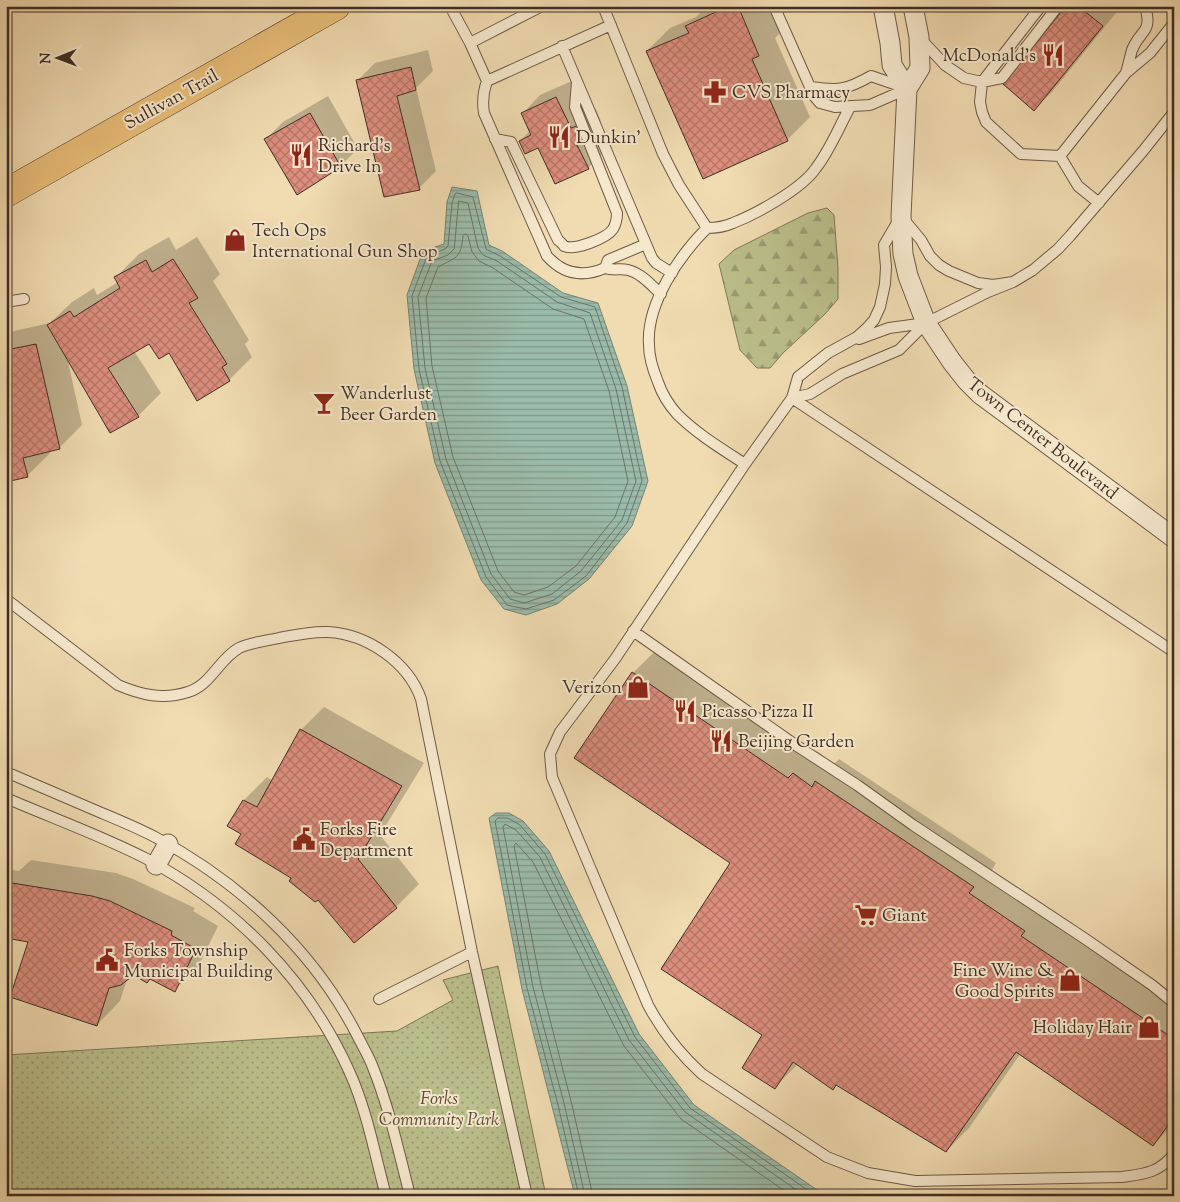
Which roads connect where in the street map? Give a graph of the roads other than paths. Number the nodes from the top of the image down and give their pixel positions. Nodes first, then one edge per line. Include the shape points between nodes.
1 (336, 6) edge
2 (450, 6) edge
3 (542, 6) edge
4 (602, 6) edge
5 (774, 6) edge
6 (883, 6) edge
7 (913, 6) edge
8 (1041, 6) edge
9 (1058, 6) edge
10 (1145, 6) edge
11 (1174, 23) edge
12 (610, 25) junction
13 (919, 36) junction
14 (470, 43) junction
15 (562, 46) junction
16 (1126, 73) junction
17 (487, 81) junction
18 (577, 82) junction
19 (982, 82) junction
20 (811, 87) junction
21 (907, 89) junction
22 (850, 107) junction
23 (1174, 112) edge
24 (495, 139) junction
25 (1060, 156) junction
26 (6, 193) edge
27 (1099, 203) junction
28 (901, 216) junction
29 (706, 228) junction
30 (646, 244) junction
31 (604, 268) junction
32 (672, 273) junction
33 (1013, 282) junction
34 (661, 294) junction
35 (24, 299) dead end
36 (6, 302) edge
37 (926, 322) junction
38 (846, 343) junction
39 (792, 398) junction
40 (745, 464) junction
41 (1174, 538) edge
42 (6, 599) edge
43 (632, 631) junction
44 (1174, 652) edge
45 (6, 772) edge
46 (6, 798) edge
47 (168, 844) junction
48 (156, 865) junction
49 (472, 952) junction
50 (379, 999) dead end
51 (1174, 1003) edge
52 (1174, 1154) edge
53 (386, 1196) edge
54 (410, 1196) edge
55 (527, 1196) edge

1 - 26 main road, Sullivan Trail
2 - 14 lane
3 - 14 lane
4 - 12 lane
5 - 20 lane
6 - 21 street via 892,64
7 - 13 street, Town Center Boulevard
8 - 19 lane
9 - 19 lane via 1002,78
10 - 16 lane via 1148,19 1145,32 1133,48
11 - 16 lane via 1150,54
12 - 15 lane
12 - 29 lane via 663,154
13 - 19 lane via 964,78
13 - 21 street, Town Center Boulevard via 920,68
14 - 17 lane
15 - 17 lane
15 - 18 lane
16 - 25 lane
17 - 24 lane via 482,102
18 - 24 lane via 575,107 617,213 612,231 605,236 580,246 564,246 558,240 511,142
18 - 30 lane
19 - 25 lane via 980,102 986,122 1022,154
20 - 21 lane via 844,89 871,76
20 - 22 lane via 820,103
21 - 22 lane via 870,105
21 - 28 street, Town Center Boulevard
22 - 29 lane via 816,168 799,187 734,223
23 - 27 lane
24 - 31 lane via 546,256 568,272 588,273
25 - 27 lane via 1078,186
27 - 33 lane via 1058,249
28 - 33 lane via 930,256 949,271 978,283
28 - 37 street, Town Center Boulevard via 908,276
28 - 38 lane via 884,246 885,284 877,313 867,328
29 - 32 lane
30 - 31 lane via 608,260
30 - 32 lane via 656,263
31 - 34 lane via 630,270
32 - 34 lane
33 - 37 lane
34 - 40 lane via 650,323 648,344 654,374 664,396 688,424
35 - 36 lane
37 - 38 lane via 889,328
37 - 39 lane via 899,350 842,374 810,394
37 - 41 street, Town Center Boulevard via 952,362 980,394
38 - 39 lane via 798,376
39 - 40 lane
39 - 44 lane
40 - 43 lane
42 - 49 lane via 118,685 147,696 159,697 194,690 211,677 230,654 248,644 309,633 327,631 344,634 374,645 386,654 408,675 421,699
43 - 51 lane via 913,825 1084,938
43 - 52 lane via 555,740 550,754 550,769 558,795 648,1005 688,1061 702,1074 827,1157 868,1173 916,1180 1122,1177 1154,1171
45 - 47 lane
46 - 48 lane via 120,846
47 - 48 street
47 - 54 lane via 212,872 263,912 326,983 372,1064
48 - 53 lane via 198,891 246,928 307,997 350,1073
49 - 50 lane
49 - 55 lane

